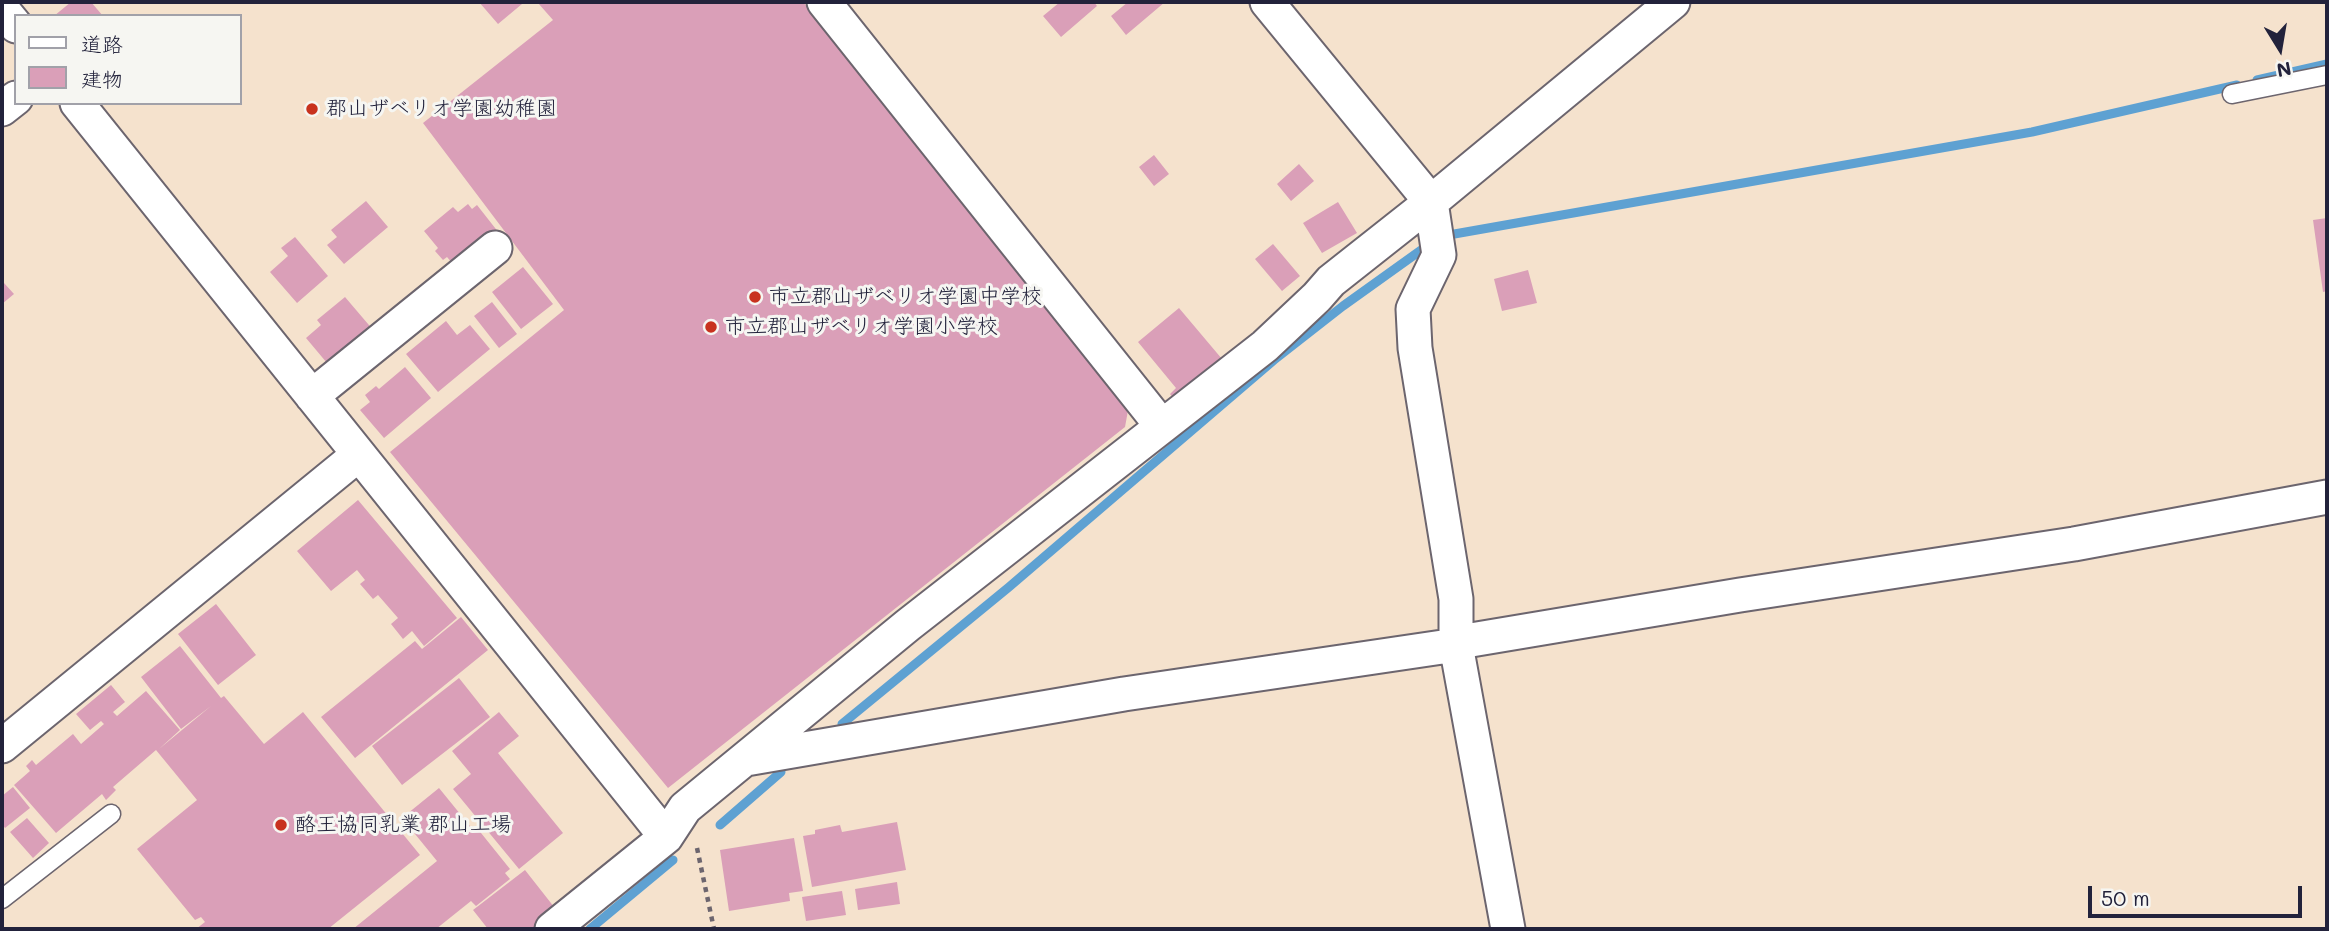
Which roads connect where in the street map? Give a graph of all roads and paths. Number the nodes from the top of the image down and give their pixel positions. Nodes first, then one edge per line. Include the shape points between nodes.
1 (824, 2) edge
2 (1267, 2) edge
3 (1673, 2) edge
4 (2, 9) edge
5 (14, 24) edge
6 (2327, 75) edge
7 (2232, 94) dead end
8 (79, 105) edge
9 (1432, 211) junction
10 (495, 248) dead end
11 (312, 396) junction
12 (1161, 425) junction
13 (358, 455) junction
14 (2327, 497) edge
15 (1456, 645) junction
16 (2, 746) edge
17 (746, 759) junction
18 (685, 808) junction
19 (111, 814) dead end
20 (666, 837) junction
21 (2, 899) edge
22 (552, 929) edge
23 (714, 929) edge
24 (1508, 929) edge

1 - 12 street
2 - 9 street
3 - 9 street
4 - 5 street
6 - 7 lane
8 - 11 street
9 - 12 street via 1331,281 1265,346
9 - 15 street via 1439,255 1413,309 1415,348 1456,599
10 - 11 street
11 - 13 street
12 - 17 street
13 - 16 street
13 - 20 street
14 - 15 street via 2074,544 1726,597
15 - 17 street via 1124,694
15 - 24 street
17 - 18 street
18 - 20 street
18 - 23 path
19 - 21 lane
20 - 22 street

